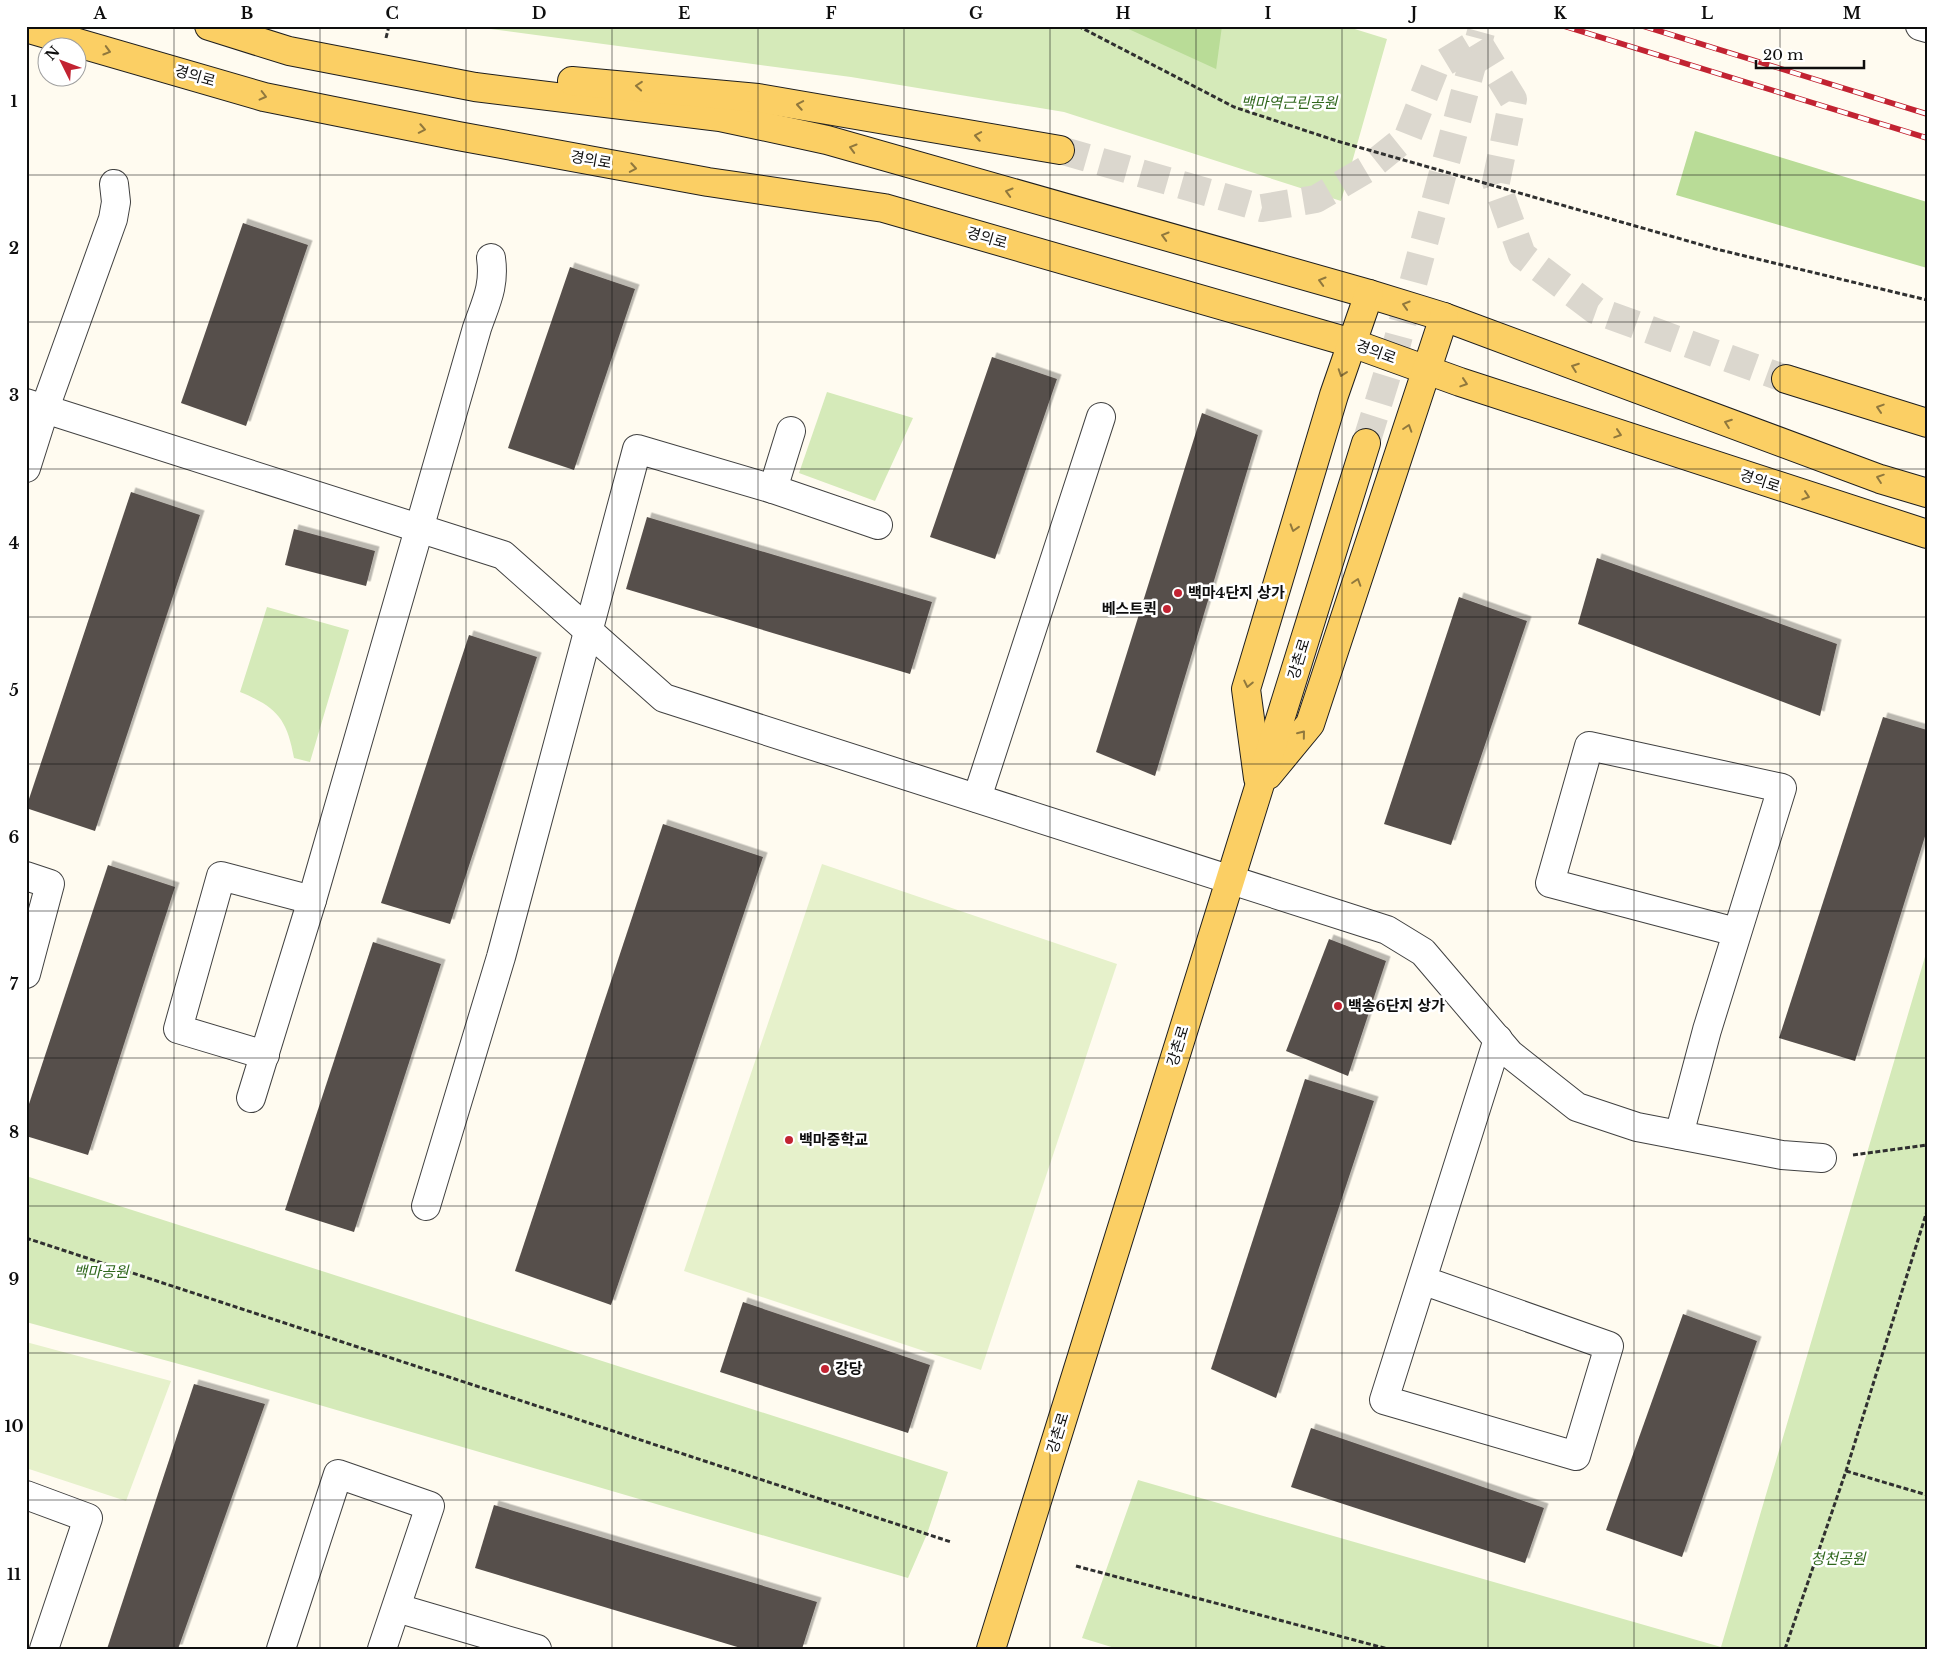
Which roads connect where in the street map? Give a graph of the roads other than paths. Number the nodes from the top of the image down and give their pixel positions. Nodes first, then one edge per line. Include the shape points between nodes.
1 (209, 26) edge
2 (1920, 26) edge
3 (26, 28) edge
4 (1927, 28) edge
5 (289, 52) junction
6 (1060, 150) tunnel mouth
7 (114, 184) dead end
8 (491, 258) dead end
9 (1369, 294) junction
10 (1444, 317) junction
11 (1352, 343) junction
12 (1427, 371) junction
13 (1786, 379) tunnel mouth
14 (36, 406) edge
15 (1101, 417) dead end
16 (1927, 423) edge
17 (791, 431) dead end
18 (1366, 443) tunnel mouth
19 (26, 468) edge
20 (773, 489) junction
21 (1927, 493) edge
22 (878, 525) dead end
23 (418, 530) junction
24 (1927, 534) edge
25 (587, 630) junction
26 (1260, 785) junction
27 (977, 798) junction
28 (26, 876) edge
29 (1230, 880) junction
30 (312, 900) junction
31 (1736, 932) junction
32 (26, 974) edge
33 (1498, 1039) junction
34 (264, 1055) junction
35 (252, 1098) dead end
36 (1679, 1135) junction
37 (1822, 1158) road end
38 (426, 1206) dead end
39 (1422, 1280) junction
40 (26, 1495) edge
41 (397, 1608) junction
42 (44, 1649) edge
43 (281, 1649) edge
44 (382, 1649) edge
45 (537, 1649) edge
46 (991, 1649) edge

1 - 5 main road
2 - 4 street
3 -> 11 main road, 경의로 via 264,97 708,182 884,208
6 -> 5 main road via 758,98 506,76
9 -> 5 main road via 827,140 720,117 475,87
7 - 14 street via 116,202 112,219
8 - 23 street via 493,276 489,294
10 -> 9 main road
9 - 11 main road
10 - 12 main road
21 -> 10 main road
11 - 12 main road, 경의로
11 -> 26 main road via 1246,689
12 -> 24 main road, 경의로
26 -> 12 main road via 1310,724
16 -> 13 main road
14 - 19 street
14 - 23 street
15 - 27 street
17 - 20 street
18 - 26 main road, 강촌로
20 - 22 street
20 - 25 street via 637,448
23 - 25 street via 502,555
23 - 30 street
25 - 27 street via 664,698
25 - 38 street via 500,957
26 - 29 main road, 강촌로
27 - 29 street
28 - 32 street via 50,884
29 - 33 street via 1387,930 1422,952
29 - 46 main road, 강촌로
30 - 34 street
30 - 34 street via 222,876 178,1030
31 - 31 street via 1782,788 1589,746 1550,883
31 - 36 street
33 - 36 street via 1510,1054 1577,1107 1637,1127
33 - 39 street
34 - 35 street
36 - 37 street via 1782,1155
39 - 39 street via 1384,1400 1576,1456 1609,1346
40 - 42 street via 88,1518
41 - 43 street via 430,1506 338,1474
41 - 44 street
41 - 45 street

